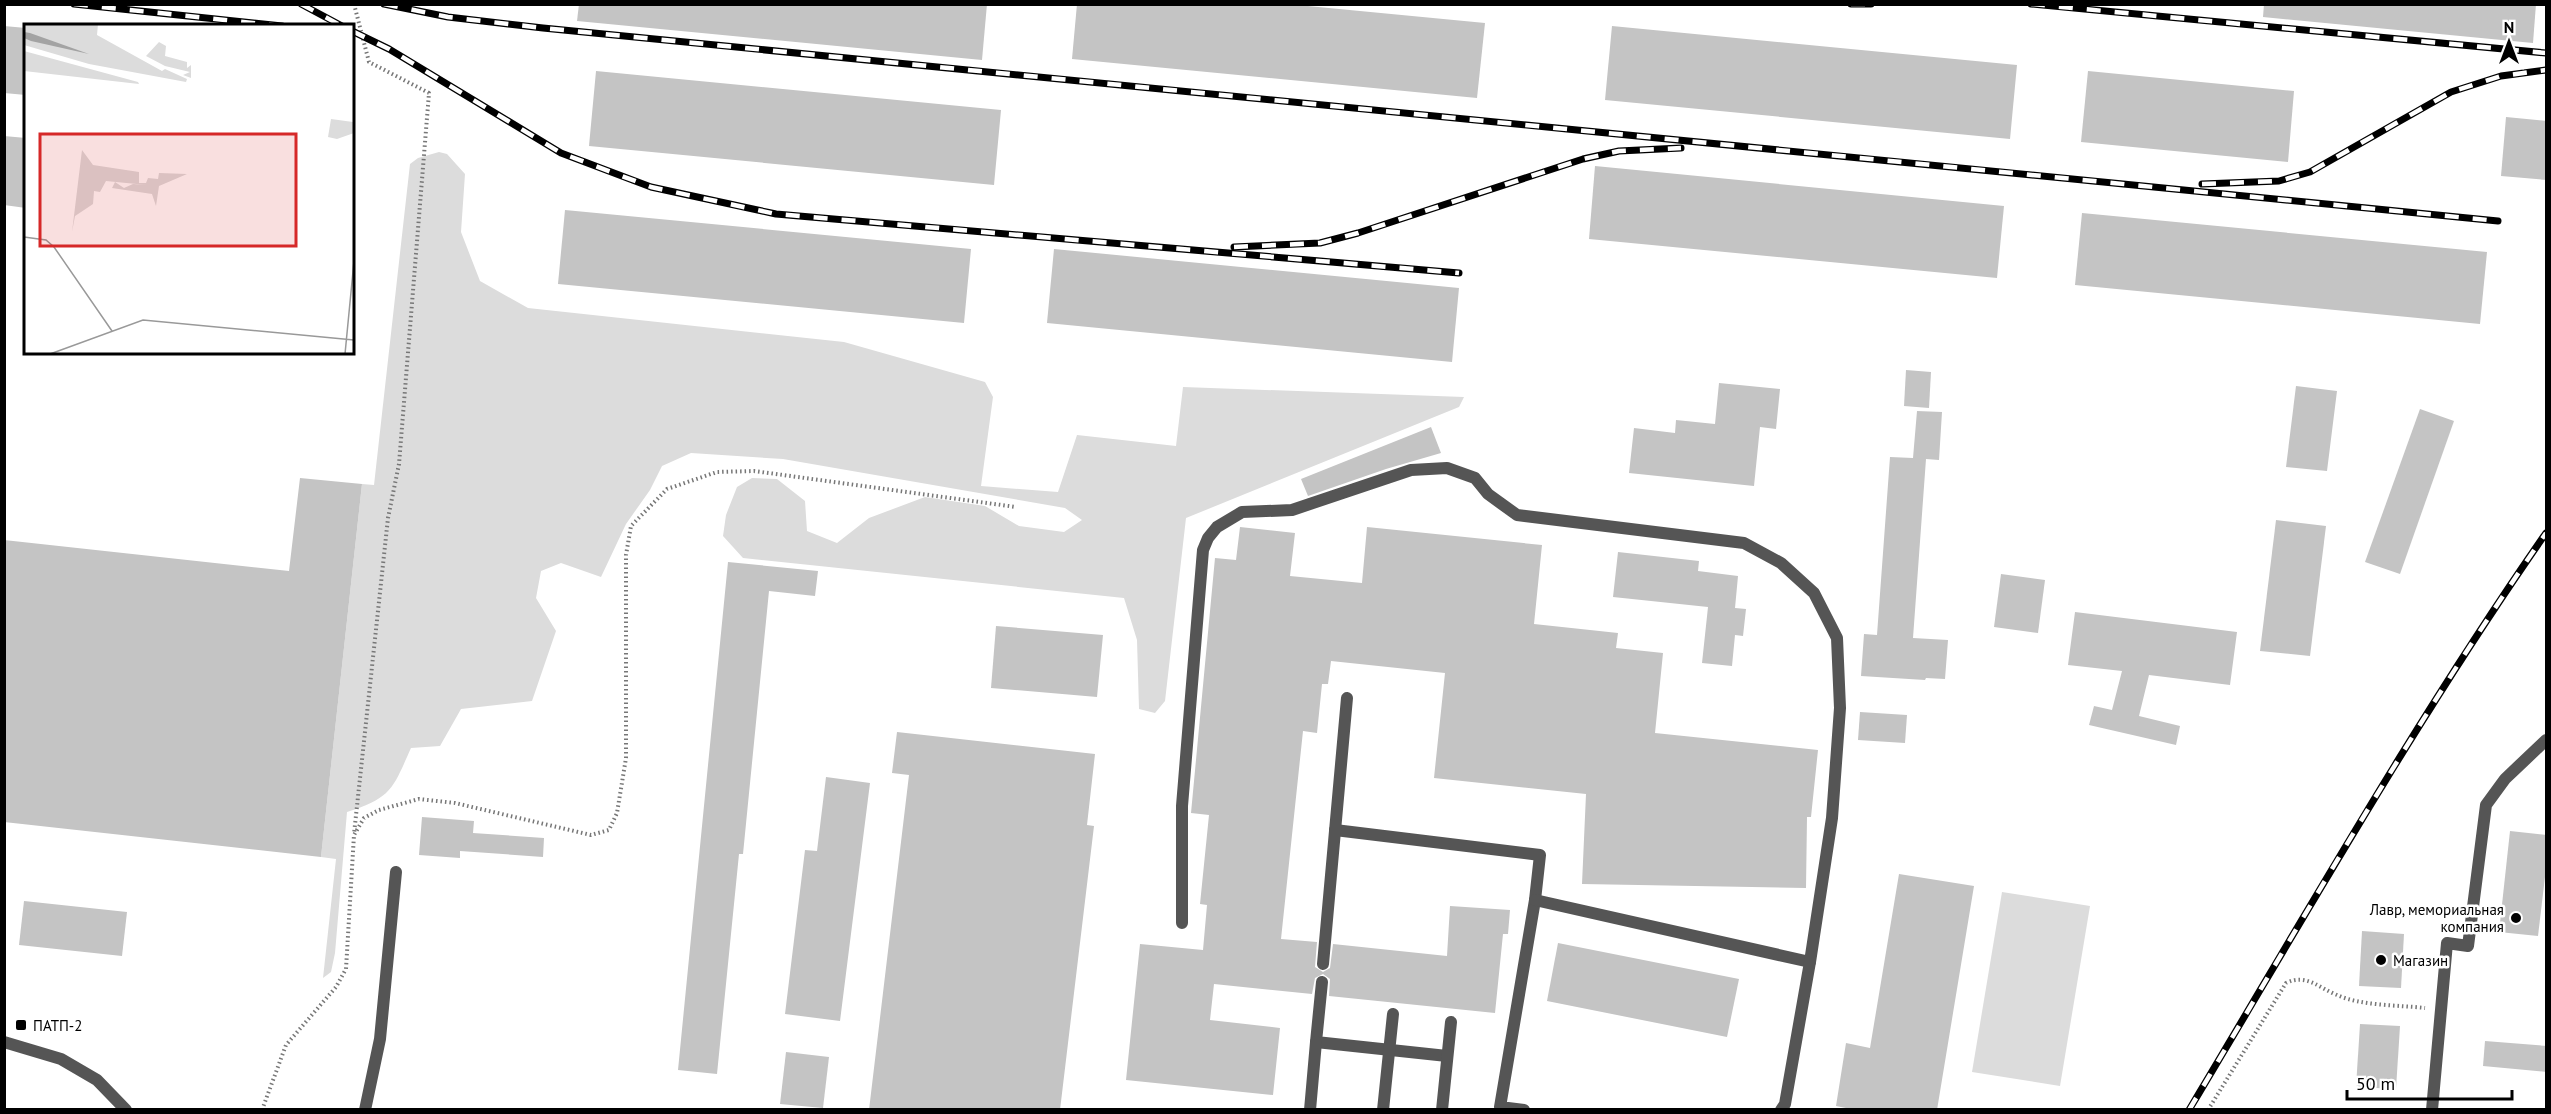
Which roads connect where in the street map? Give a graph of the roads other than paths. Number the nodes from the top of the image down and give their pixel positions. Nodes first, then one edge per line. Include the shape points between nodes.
1 (1347, 698) dead end
2 (2547, 740) edge
3 (1335, 830) junction
4 (396, 872) dead end
5 (1535, 900) junction
6 (1182, 923) dead end
7 (1810, 963) junction
8 (1323, 964) dead end
9 (1322, 982) dead end
10 (1393, 1014) dead end
11 (1451, 1022) dead end
12 (4, 1042) edge
13 (1316, 1042) junction
14 (1389, 1050) junction
15 (1447, 1056) junction
16 (126, 1110) edge
17 (365, 1110) edge
18 (1310, 1110) edge
19 (1383, 1110) edge
20 (1442, 1110) edge
21 (1524, 1110) edge
22 (1781, 1110) edge
23 (2432, 1110) edge

1 - 3 street
2 - 23 street via 2505,779 2486,805 2468,946 2447,944
3 - 5 street via 1540,855
3 - 8 street
4 - 17 street via 380,1040
5 - 7 street
5 - 21 street via 1500,1107
6 - 7 street via 1182,806 1203,550 1208,538 1217,527 1242,512 1292,510 1411,470 1447,468 1475,478 1488,494 1517,515 1744,543 1781,563 1814,593 1837,638 1840,708 1832,818
7 - 22 street
9 - 13 street
10 - 14 street
11 - 15 street
12 - 16 street via 61,1059 97,1080
13 - 14 street
13 - 18 street
14 - 15 street
14 - 19 street
15 - 20 street

